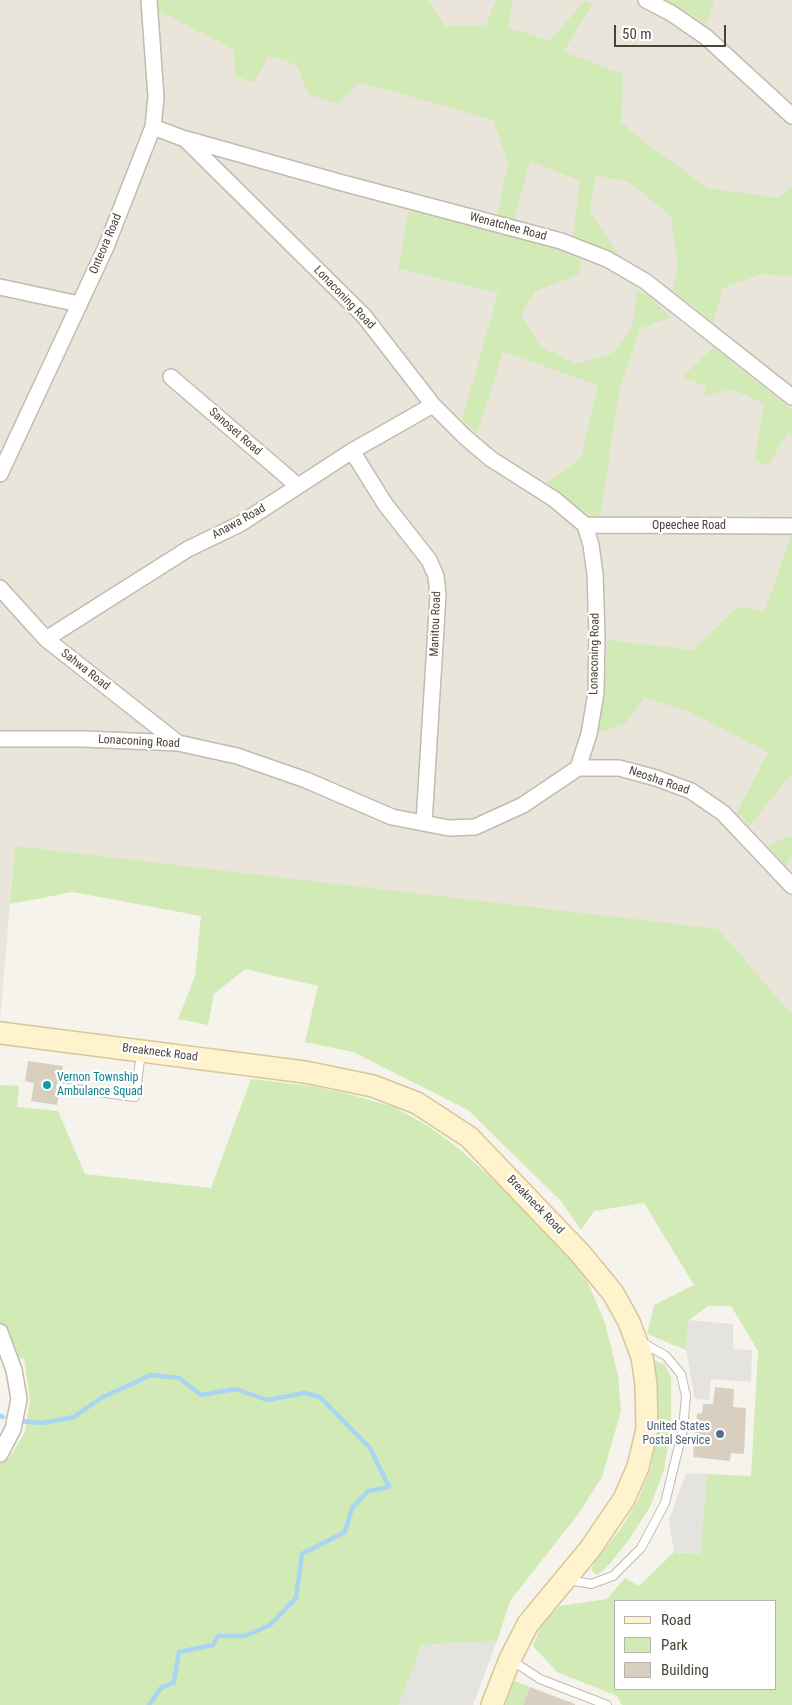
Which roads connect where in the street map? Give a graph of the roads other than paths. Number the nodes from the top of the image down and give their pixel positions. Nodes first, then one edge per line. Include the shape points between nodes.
1 (149, 0) edge
2 (646, 0) edge
3 (792, 116) edge
4 (153, 127) junction
5 (185, 138) junction
6 (0, 287) edge
7 (79, 304) junction
8 (171, 377) dead end
9 (792, 397) edge
10 (433, 405) junction
11 (352, 451) junction
12 (0, 474) edge
13 (298, 486) junction
14 (586, 525) junction
15 (792, 526) edge
16 (0, 588) edge
17 (46, 639) junction
18 (0, 739) edge
19 (178, 743) junction
20 (578, 768) junction
21 (424, 823) junction
22 (792, 886) edge
23 (0, 1033) edge
24 (141, 1051) junction
25 (60, 1087) dead end
26 (0, 1332) edge
27 (634, 1337) junction
28 (0, 1454) edge
29 (564, 1579) junction
30 (510, 1659) junction
31 (492, 1705) edge
32 (607, 1705) edge

1 - 4 street, Onteora Road via 156,97
2 - 3 street via 672,12 706,37
4 - 5 street, Lonaconing Road
4 - 7 street, Onteora Road via 106,247
5 - 9 street, Wenatchee Road via 553,239 607,259 645,281
5 - 10 street, Lonaconing Road via 364,316
6 - 7 street
7 - 12 street, Onteora Road
8 - 13 street, Sanoset Road
10 - 11 street, Anawa Road
10 - 14 street, Lonaconing Road via 491,460 554,499
11 - 13 street, Anawa Road
11 - 21 street, Manitou Road via 436,576 438,595
13 - 17 street, Anawa Road via 240,524 188,549
14 - 15 street, Opeechee Road
14 - 20 street, Lonaconing Road via 595,574 596,693 589,734
16 - 17 street, Sahwa Road
17 - 19 street, Sahwa Road
18 - 19 street, Lonaconing Road
19 - 21 street, Lonaconing Road via 237,756 306,780 392,817
20 - 21 street, Lonaconing Road via 523,805 475,827 449,828
20 - 22 street, Neosha Road via 618,768 691,791 724,813
23 - 24 street, Breakneck Road
24 - 25 lane via 135,1097
24 - 27 street, Breakneck Road via 305,1072 373,1086 417,1103 469,1137 580,1253 613,1293
26 - 28 street via 14,1370 19,1399 13,1429
27 - 29 street, Breakneck Road via 642,1357 646,1384 646,1429 638,1466 624,1499 590,1549
27 - 29 lane via 666,1356 681,1374 686,1396 683,1429 665,1503 641,1548 613,1576 591,1584
29 - 30 street, Breakneck Road via 528,1624
30 - 31 street, Breakneck Road
30 - 32 lane via 540,1679

